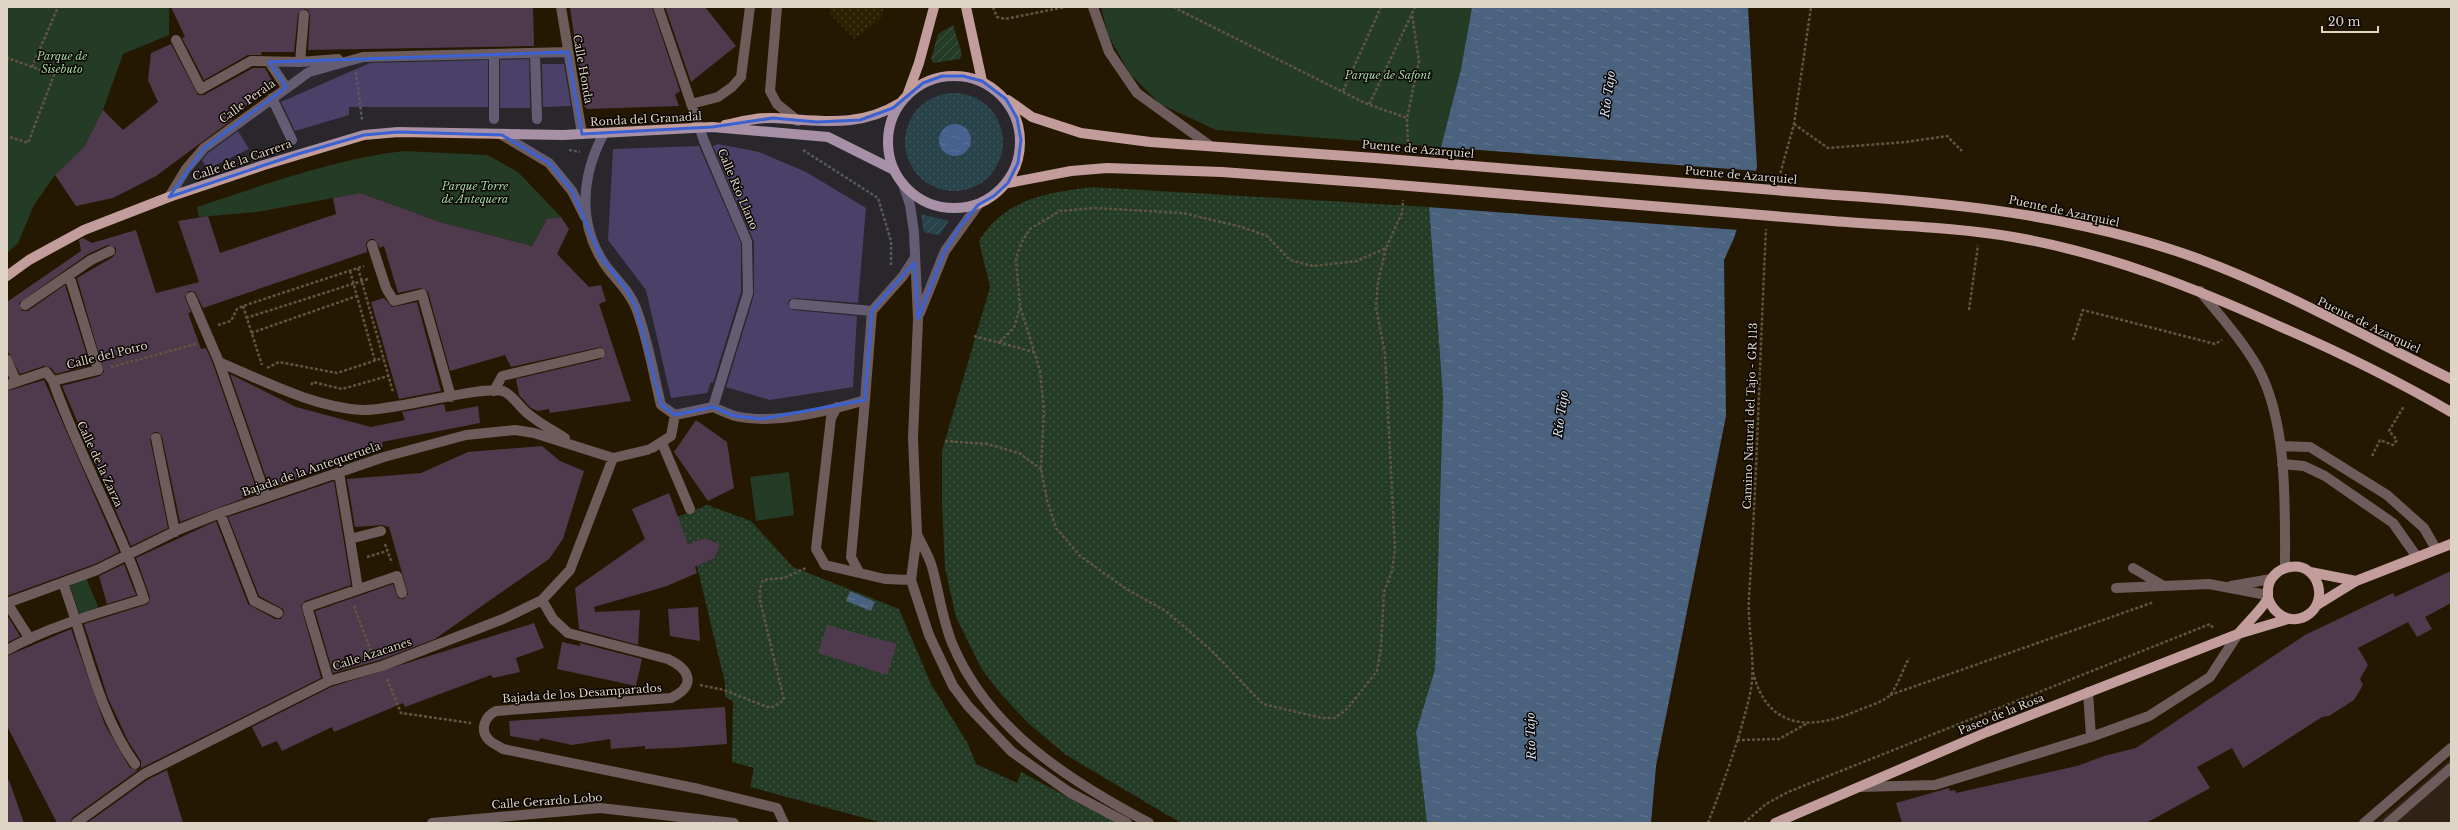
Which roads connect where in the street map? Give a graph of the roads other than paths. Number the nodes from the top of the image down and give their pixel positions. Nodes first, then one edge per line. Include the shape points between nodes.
1 (561, 7) edge
2 (658, 7) edge
3 (750, 7) edge
4 (777, 7) edge
5 (966, 7) edge
6 (1093, 7) edge
7 (932, 8) edge
8 (304, 15) dead end
9 (176, 40) dead end
10 (568, 52) junction
11 (494, 54) junction
12 (535, 54) junction
13 (359, 59) junction
14 (269, 62) junction
15 (300, 62) junction
16 (982, 81) junction
17 (286, 87) junction
18 (272, 98) junction
19 (903, 99) junction
20 (1006, 99) junction
21 (691, 104) junction
22 (494, 119) dead end
23 (537, 119) dead end
24 (798, 121) junction
25 (700, 127) junction
26 (712, 127) junction
27 (582, 134) junction
28 (604, 134) junction
29 (502, 135) junction
30 (292, 140) dead end
31 (1209, 145) junction
32 (894, 170) junction
33 (1008, 182) junction
34 (903, 184) junction
35 (169, 197) junction
36 (978, 204) junction
37 (590, 228) junction
38 (372, 245) dead end
39 (110, 251) dead end
40 (914, 259) junction
41 (69, 275) junction
42 (7, 276) edge
43 (2200, 291) junction
44 (191, 297) dead end
45 (794, 304) dead end
46 (25, 305) dead end
47 (872, 311) junction
48 (918, 319) junction
49 (600, 353) dead end
50 (7, 360) edge
51 (219, 362) junction
52 (2451, 379) edge
53 (54, 381) junction
54 (11, 383) edge
55 (494, 391) junction
56 (451, 396) junction
57 (865, 400) junction
58 (713, 407) junction
59 (837, 407) junction
60 (2451, 412) edge
61 (675, 415) junction
62 (156, 438) dead end
63 (662, 443) junction
64 (2281, 446) junction
65 (578, 447) junction
66 (613, 458) junction
67 (2282, 464) junction
68 (339, 472) junction
69 (266, 497) junction
70 (690, 508) dead end
71 (220, 513) junction
72 (175, 532) junction
73 (917, 534) junction
74 (382, 535) road end
75 (350, 539) junction
76 (2451, 544) edge
77 (2436, 550) junction
78 (129, 555) junction
79 (2417, 557) junction
80 (2132, 568) dead end
81 (2285, 568) junction
82 (859, 572) junction
83 (2310, 572) junction
84 (2271, 579) junction
85 (911, 580) junction
86 (2356, 581) junction
87 (63, 583) junction
88 (2162, 585) junction
89 (2227, 587) junction
90 (2116, 588) dead end
91 (354, 591) junction
92 (402, 593) dead end
93 (2268, 596) junction
94 (542, 600) junction
95 (7, 603) edge
96 (2317, 605) junction
97 (278, 613) dead end
98 (2288, 619) junction
99 (77, 620) junction
100 (2238, 634) junction
101 (30, 639) junction
102 (7, 650) edge
103 (329, 681) junction
104 (2088, 692) junction
105 (2091, 737) junction
106 (2451, 748) edge
107 (135, 764) dead end
108 (2451, 768) edge
109 (1859, 787) junction
110 (76, 823) edge
111 (432, 823) edge
112 (734, 823) edge
113 (784, 823) edge
114 (1126, 823) edge
115 (1149, 823) edge
116 (1775, 823) edge
117 (2364, 823) edge
118 (2388, 823) edge

1 - 10 street, Calle Honda
2 - 21 street, Calle Río Llano
3 - 21 street via 741,77 718,97
4 - 24 street via 770,91 777,104
5 - 16 main road
6 - 31 street via 1109,52 1137,93
7 - 19 main road via 919,63
8 - 15 street
9 - 14 street, Calle Perala via 202,89 251,61
10 - 12 street, Calle Perala
10 - 27 street, Calle Honda
11 - 12 street, Calle Perala
11 - 13 street, Calle Perala
11 - 22 street
12 - 23 street
13 - 15 street, Calle Perala
13 - 17 street, Calle Perala via 309,72
14 - 15 street, Calle Perala
14 - 17 street
16 - 19 main road, Ronda del Granadal via 963,76 942,76 923,83
16 - 20 main road, Ronda del Granadal
17 - 18 street, Calle Perala
18 - 30 street
18 - 35 street, Calle Perala via 204,148 186,169
19 - 24 main road, Ronda del Granadal via 870,118
19 - 32 main road, Ronda del Granadal via 892,119 888,136
20 - 31 main road, Puente de Azarquiel via 1032,117 1081,133 1150,142
20 - 33 main road, Ronda del Granadal via 1017,118 1021,140 1018,163
21 - 25 street, Calle Río Llano
24 - 26 main road, Ronda del Granadal via 773,118
25 - 26 main road, Ronda del Granadal
25 - 28 main road, Ronda del Granadal
25 - 58 street, Calle Río Llano via 747,242 748,293
26 - 32 main road, Ronda del Granadal via 828,137
27 - 28 main road, Ronda del Granadal
27 - 29 main road, Calle de la Carrera
28 - 37 street, Calle de la Carrera via 593,153 585,179 585,199
29 - 35 main road, Calle de la Carrera via 398,132 364,135
29 - 37 street, Calle de la Carrera via 549,163 572,191
31 - 52 main road, Puente de Azarquiel, bridge via 2004,210 2106,231 2185,254 2250,281
32 - 34 main road, Ronda del Granadal
33 - 36 main road, Ronda del Granadal via 994,196
33 - 43 main road, bridge via 1071,171 1107,168 1222,172 2012,237 2127,265
34 - 36 main road, Ronda del Granadal via 918,198 937,206 958,209
34 - 40 street, Ronda del Granadal via 910,205 914,232
35 - 42 main road, Calle de la Carrera via 84,230 29,260
36 - 48 street via 945,251 928,288
37 - 61 street, Calle de la Carrera via 600,256 633,302 661,405
38 - 56 street via 386,288 394,301 422,294
39 - 41 street
40 - 47 street via 903,276
40 - 48 street, Ronda del Granadal
41 - 46 street
41 - 53 street, Calle del Potro via 98,370
43 - 60 main road via 2406,386
43 - 64 street via 2236,333 2259,370 2272,405
44 - 51 street
45 - 47 street
47 - 57 street
48 - 73 street via 913,438
49 - 55 street via 502,376
50 - 54 street
51 - 56 street via 323,403 363,410 410,406
51 - 69 street
53 - 54 street via 46,372
53 - 78 street, Calle de la Zarza via 70,428
55 - 56 street
55 - 65 street via 505,392 527,414
57 - 59 street
57 - 82 street via 851,557
58 - 59 street via 734,416 762,420
58 - 61 street
59 - 82 street via 831,418 816,550 825,565
61 - 63 street via 671,436
62 - 72 street
63 - 66 street
63 - 70 street
64 - 67 street
64 - 77 street via 2310,447 2387,495 2424,528
65 - 66 street
65 - 68 street, Bajada de la Antequeruela via 534,432 491,432 466,435 407,450
66 - 94 street, Calle Azacanes via 570,570
67 - 79 street via 2304,466 2325,476 2393,523
67 - 81 street
68 - 69 street, Bajada de la Antequeruela
68 - 75 street
69 - 71 street, Bajada de la Antequeruela
71 - 72 street, Bajada de la Antequeruela
71 - 97 street via 254,601
72 - 78 street, Bajada de la Antequeruela
73 - 85 street
73 - 115 street via 932,566 936,590 952,642 979,693 1043,758 1104,799
74 - 75 street
75 - 91 street
76 - 77 main road, Paseo de la Rosa
77 - 79 main road, Paseo de la Rosa
78 - 87 street, Bajada de la Antequeruela
78 - 99 street, Calle de la Zarza via 144,599
79 - 86 main road, Paseo de la Rosa
80 - 88 street
81 - 83 main road via 2294,566
81 - 84 main road
82 - 85 street via 890,579
83 - 86 main road
83 - 96 main road via 2320,588
84 - 89 street
84 - 93 main road, Paseo de la Rosa
85 - 114 street via 939,660 953,686 985,727 1037,772
86 - 96 main road, Paseo de la Rosa
87 - 95 street, Bajada de la Antequeruela
87 - 99 street
88 - 89 street via 2209,584
88 - 90 street
89 - 93 street
91 - 92 street via 397,576
91 - 103 street via 307,607
93 - 98 main road via 2274,611
93 - 100 main road, Paseo de la Rosa
94 - 103 street, Calle Azacanes via 503,619 379,667
94 - 113 street, Bajada de los Desamparados via 553,619 568,633 668,659 686,671 687,683 680,693 671,698 496,711 490,714 484,724 489,740 503,749 777,808
95 - 101 street
96 - 98 main road, Paseo de la Rosa via 2305,617
98 - 100 main road, Paseo de la Rosa
99 - 101 street
99 - 107 street via 104,704 121,745
100 - 104 main road, Paseo de la Rosa
100 - 105 street via 2210,677 2149,716
101 - 102 street
103 - 110 street, Calle Azacanes via 144,774
104 - 105 street
104 - 109 main road, Paseo de la Rosa
105 - 109 street via 1935,785
106 - 117 street
108 - 118 street
109 - 116 main road, Paseo de la Rosa
111 - 112 street, Calle Gerardo Lobo via 600,808

